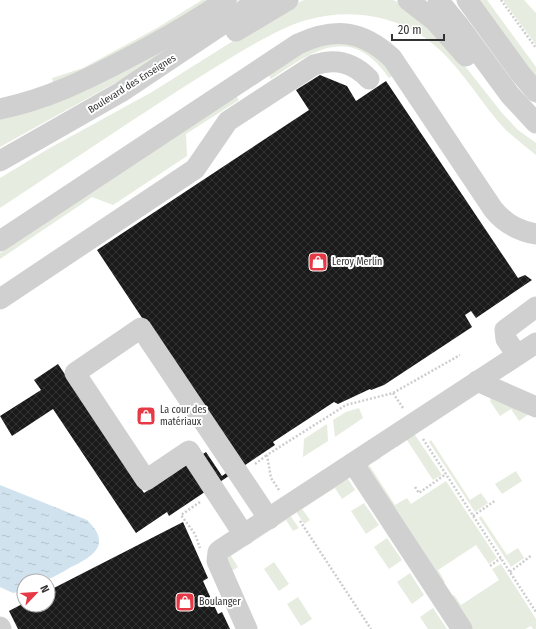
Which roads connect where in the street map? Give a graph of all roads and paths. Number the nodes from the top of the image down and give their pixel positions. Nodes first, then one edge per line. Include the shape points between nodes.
1 (226, 0) edge
2 (259, 0) edge
3 (288, 0) edge
4 (408, 0) edge
5 (438, 0) edge
6 (467, 0) edge
7 (501, 0) edge
8 (536, 48) edge
9 (156, 70) junction
10 (247, 78) junction
11 (369, 79) dead end
12 (536, 92) edge
13 (510, 95) junction
14 (261, 100) junction
15 (0, 108) edge
16 (536, 123) edge
17 (0, 160) edge
18 (536, 234) edge
19 (0, 241) edge
20 (0, 299) edge
21 (536, 307) edge
22 (536, 343) edge
23 (460, 355) dead end
24 (517, 355) junction
25 (477, 381) junction
26 (393, 393) junction
27 (536, 407) edge
28 (413, 424) junction
29 (353, 463) junction
30 (446, 474) junction
31 (415, 488) dead end
32 (496, 500) dead end
33 (290, 506) junction
34 (473, 516) junction
35 (269, 519) junction
36 (244, 535) junction
37 (532, 555) dead end
38 (501, 558) junction
39 (490, 566) dead end
40 (510, 572) junction
41 (536, 612) edge
42 (247, 629) edge
43 (371, 629) edge
44 (462, 629) edge

1 - 15 street via 189,25 89,79 42,99
2 - 9 street, Boulevard des Enseignes
3 - 9 street via 213,45
4 - 13 street via 435,20 490,86
5 - 13 street
6 - 12 street
7 - 8 path
9 - 17 street, Boulevard des Enseignes
10 - 14 street
10 - 18 street via 298,44 314,37 330,33 347,34 374,43 392,58 498,215 514,227
10 - 19 street
11 - 14 street via 354,66 334,61 324,62 314,65
13 - 16 street
14 - 20 street via 228,121 195,169
21 - 24 street via 504,330 506,339
22 - 24 street
23 - 26 path
24 - 25 street
25 - 27 street
25 - 28 street
26 - 28 path
26 - 33 path via 346,405 268,455 271,478
28 - 29 street
28 - 30 path
29 - 33 street
29 - 44 street
30 - 31 path via 419,493
30 - 34 path
32 - 34 path
33 - 35 street
33 - 43 path
34 - 38 path
35 - 36 street
35 - 36 street via 141,328 75,373 146,480 189,451
36 - 42 street via 220,550 217,561
37 - 40 path
38 - 39 path
38 - 40 path
40 - 41 path

